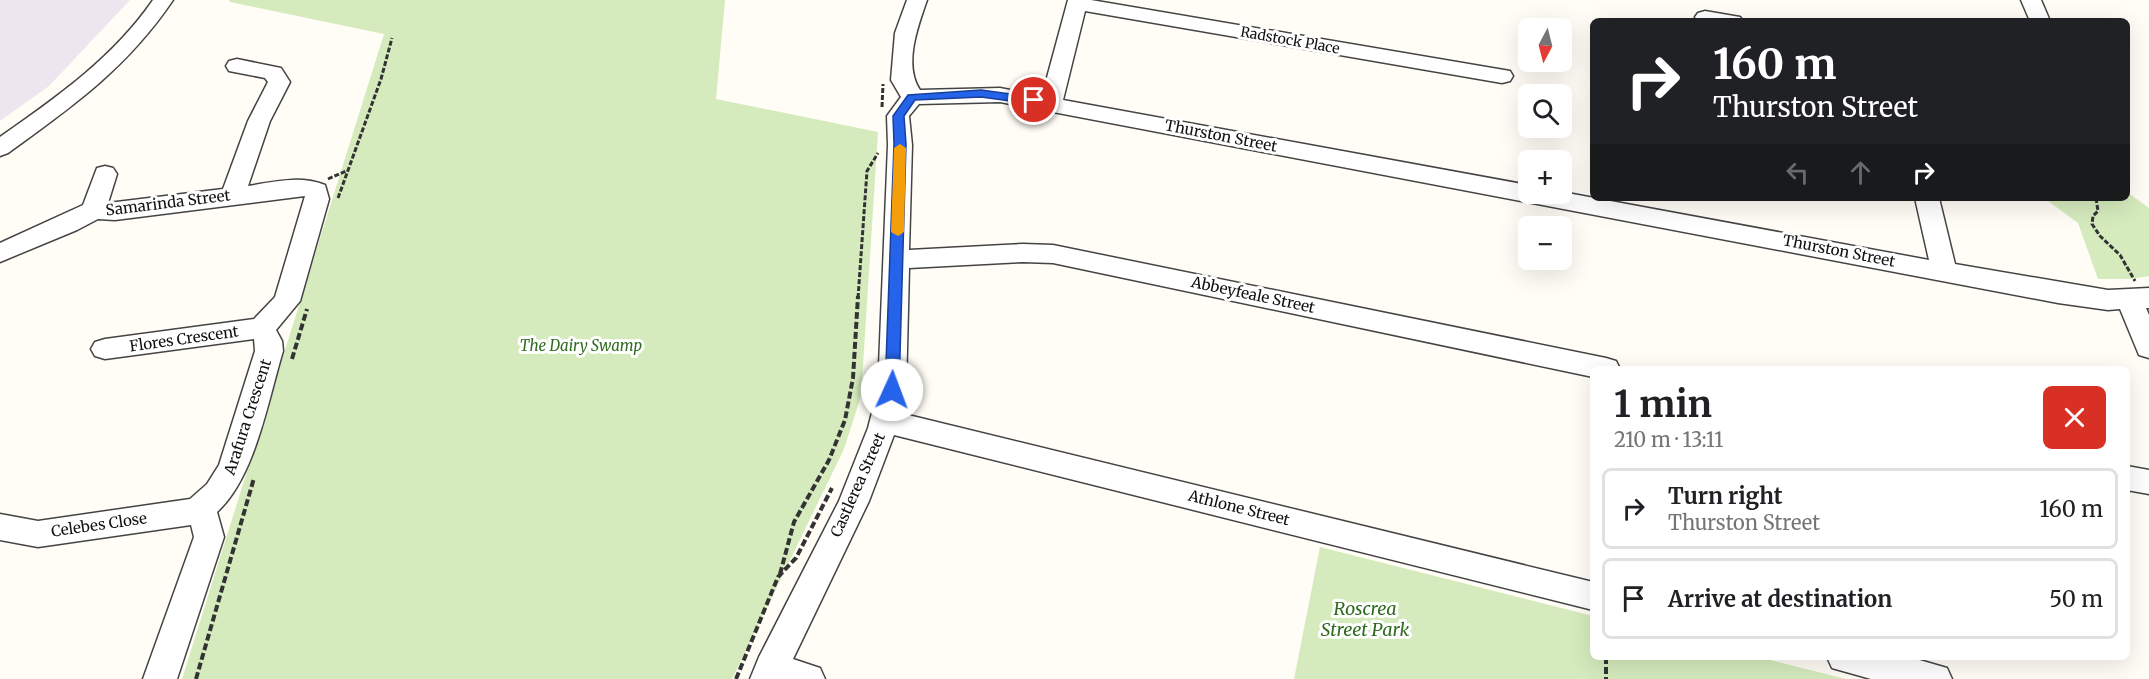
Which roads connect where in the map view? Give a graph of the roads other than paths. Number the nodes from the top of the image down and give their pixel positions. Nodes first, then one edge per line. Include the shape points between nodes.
1 (163, 0) edge
2 (917, 0) edge
3 (2031, 0) edge
4 (1078, 2) edge
5 (1705, 17) dead end
6 (1712, 18) edge
7 (2039, 18) edge
8 (237, 66) dead end
9 (1502, 76) dead end
10 (912, 97) junction
11 (1051, 103) junction
12 (0, 148) edge
13 (105, 174) dead end
14 (1518, 191) edge
15 (232, 196) junction
16 (1572, 201) edge
17 (1928, 201) edge
18 (94, 210) junction
19 (0, 252) edge
20 (897, 260) junction
21 (1944, 271) junction
22 (2139, 294) edge
23 (262, 328) junction
24 (2149, 348) edge
25 (105, 349) dead end
26 (1592, 366) edge
27 (886, 420) junction
28 (2130, 479) edge
29 (2149, 482) edge
30 (198, 511) junction
31 (0, 527) edge
32 (1590, 595) edge
33 (1857, 660) edge
34 (769, 674) edge
35 (160, 679) edge
36 (808, 679) edge
37 (1935, 679) edge

1 - 12 street via 113,61
2 - 10 street via 905,33 902,80
3 - 7 street
4 - 9 street, Radstock Place
4 - 11 street
5 - 6 street
8 - 15 street via 273,73 279,82 259,121
10 - 11 street, Thurston Street via 981,93
10 - 20 street, Castlerea Street via 897,120
11 - 14 street, Thurston Street
13 - 18 street
15 - 18 street, Samarinda Street via 115,212
15 - 23 street, Samarinda Street via 296,187 316,191 317,199 287,301
16 - 21 street, Thurston Street
17 - 21 street
18 - 19 street, Samarinda Street
20 - 26 street, Abbeyfeale Street via 1053,254
20 - 27 street, Castlerea Street via 892,390
21 - 22 street, Thurston Street via 2108,300
22 - 24 street
23 - 25 street, Flores Crescent
23 - 30 street, Arafura Crescent via 269,351 234,465 219,493
27 - 32 street, Athlone Street
27 - 34 street, Castlerea Street via 867,472
28 - 29 street
30 - 31 street, Celebes Close via 38,534
30 - 35 street via 206,521 209,537
33 - 37 street
34 - 36 street

